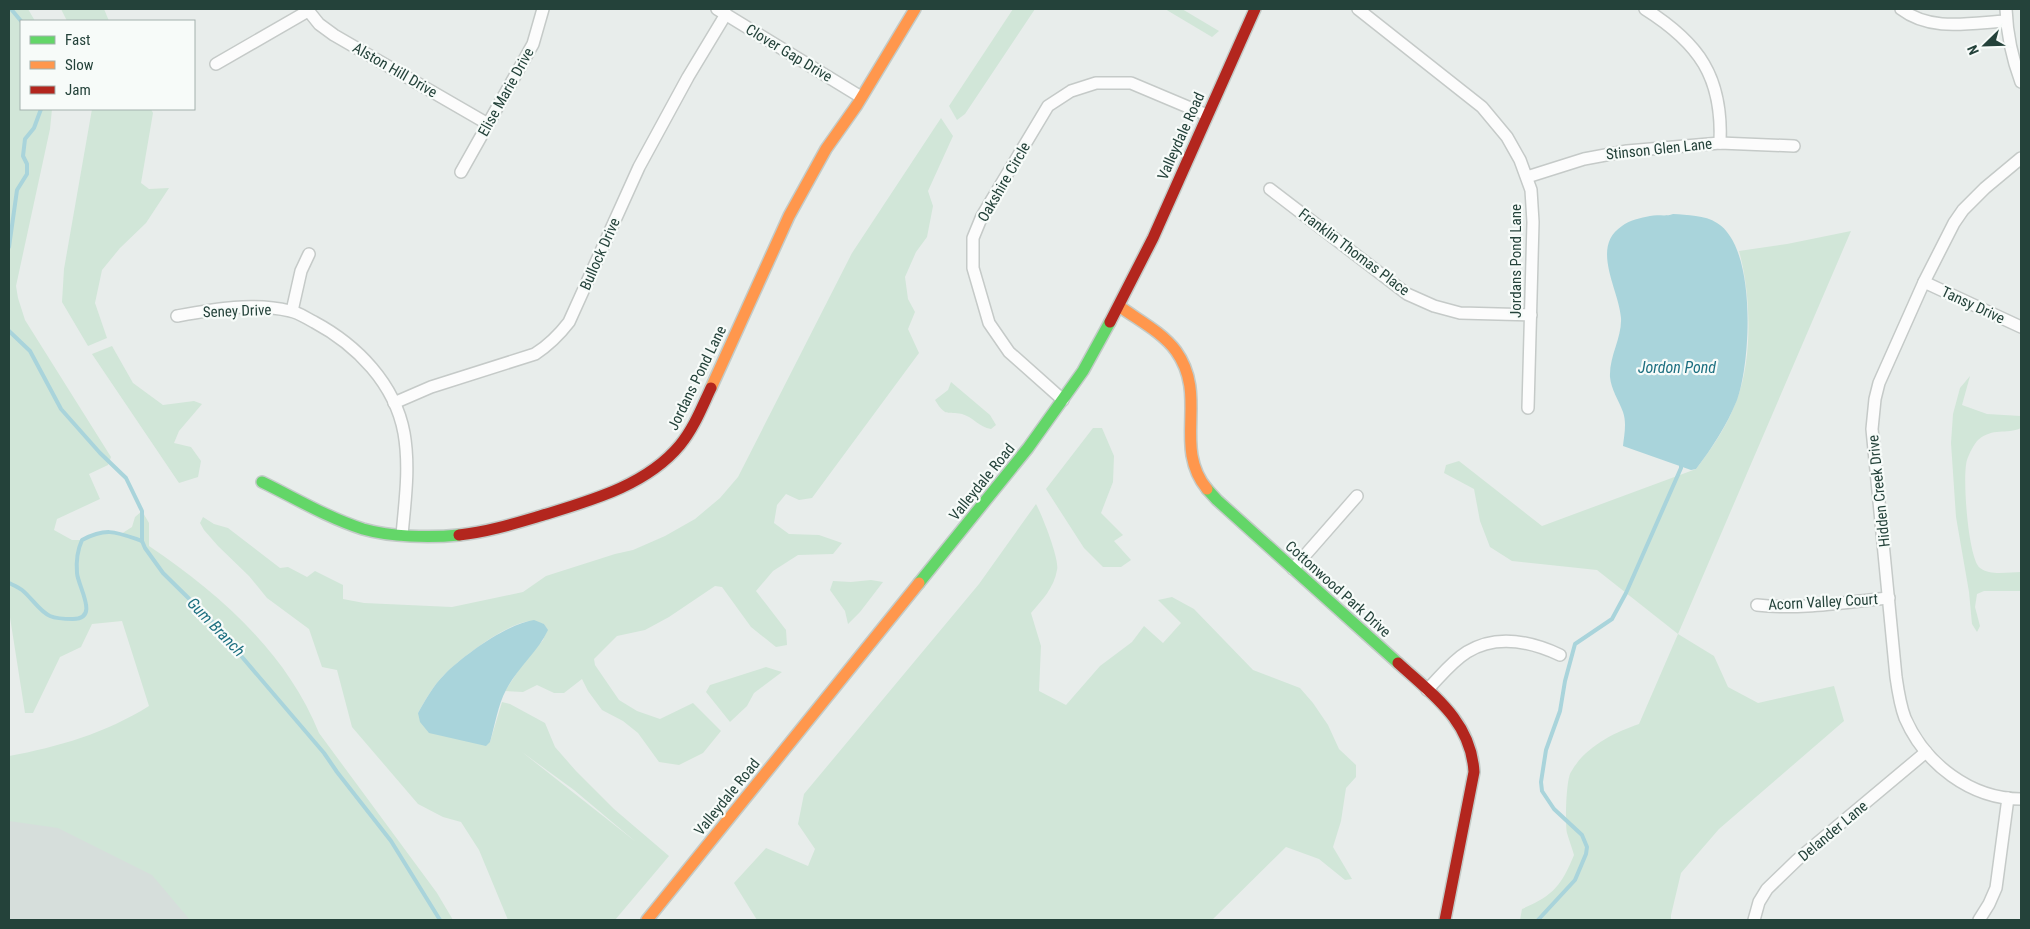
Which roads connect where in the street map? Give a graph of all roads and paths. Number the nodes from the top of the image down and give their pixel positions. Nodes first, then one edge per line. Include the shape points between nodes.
1 (543, 9) edge
2 (915, 9) edge
3 (1255, 9) edge
4 (1358, 9) edge
5 (1645, 9) edge
6 (1901, 9) edge
7 (2006, 9) edge
8 (307, 10) edge
9 (721, 12) edge
10 (2006, 21) junction
11 (216, 64) dead end
12 (2021, 82) edge
13 (861, 97) junction
14 (1207, 115) junction
15 (488, 124) junction
16 (1720, 142) junction
17 (1794, 146) dead end
18 (2021, 158) edge
19 (461, 172) dead end
20 (1527, 177) junction
21 (1270, 189) dead end
22 (309, 254) dead end
23 (1924, 282) junction
24 (1119, 306) junction
25 (292, 311) junction
26 (1531, 315) junction
27 (177, 316) dead end
28 (2021, 327) edge
29 (1064, 400) junction
30 (394, 403) junction
31 (1528, 408) dead end
32 (262, 482) dead end
33 (1357, 496) dead end
34 (402, 535) junction
35 (1293, 569) junction
36 (1889, 598) junction
37 (1756, 605) dead end
38 (1560, 655) dead end
39 (1427, 690) junction
40 (1926, 752) junction
41 (2008, 798) junction
42 (2021, 800) edge
43 (647, 920) edge
44 (1446, 920) edge
45 (1754, 920) edge
46 (1978, 920) edge

1 - 15 street, Elise Marie Drive via 533,44
2 - 13 street, Jordans Pond Lane
3 - 14 street, Valleydale Road
4 - 20 street, Jordans Pond Lane via 1482,107 1507,136
5 - 16 street via 1684,38 1705,67 1718,97
6 - 10 street via 1927,23 1941,25
7 - 10 street
8 - 11 street
8 - 15 street, Alston Hill Drive via 334,34
9 - 13 street, Clover Gap Drive
9 - 30 street, Bullock Drive via 639,167 569,322 560,334 535,354 431,387
10 - 12 street
13 - 34 street, Jordans Pond Lane via 826,149 789,216 698,416 681,444 662,464 620,489 586,502 484,532 441,537
14 - 24 street, Valleydale Road
14 - 29 street, Oakshire Circle via 1130,83 1096,84 1071,91 1048,106 982,216 973,238 973,268 988,324 1009,352
15 - 19 street, Elise Marie Drive
16 - 17 street, Stinson Glen Lane
16 - 20 street, Stinson Glen Lane via 1627,151 1584,159
18 - 23 street, Hidden Creek Drive via 1963,210
20 - 26 street, Jordans Pond Lane via 1533,222
21 - 26 street, Franklin Thomas Place via 1407,294 1460,313
22 - 25 street via 301,271
23 - 28 street, Tansy Drive
23 - 36 street, Hidden Creek Drive via 1875,399 1872,429
24 - 29 street, Valleydale Road
24 - 35 street, Cottonwood Park Drive via 1175,349 1189,374 1194,402 1190,428 1191,456 1200,481
25 - 27 street, Seney Drive via 263,306 235,307
25 - 30 street, Seney Drive via 336,334 358,353 378,376
26 - 31 street, Jordans Pond Lane
29 - 43 street, Valleydale Road
30 - 34 street, Seney Drive via 404,432 408,469
32 - 34 street, Jordans Pond Lane via 364,529
33 - 35 street
35 - 39 street, Cottonwood Park Drive
36 - 37 street, Acorn Valley Court via 1800,606
36 - 40 street, Hidden Creek Drive via 1900,701 1911,730
38 - 39 street via 1533,644 1498,641 1484,644 1453,662
39 - 44 street, Cottonwood Park Drive via 1464,729 1474,762
40 - 41 street, Hidden Creek Drive via 1958,780 1996,797
40 - 45 street, Delander Lane via 1767,889
41 - 42 street, Hidden Creek Drive
41 - 46 street via 1996,888

